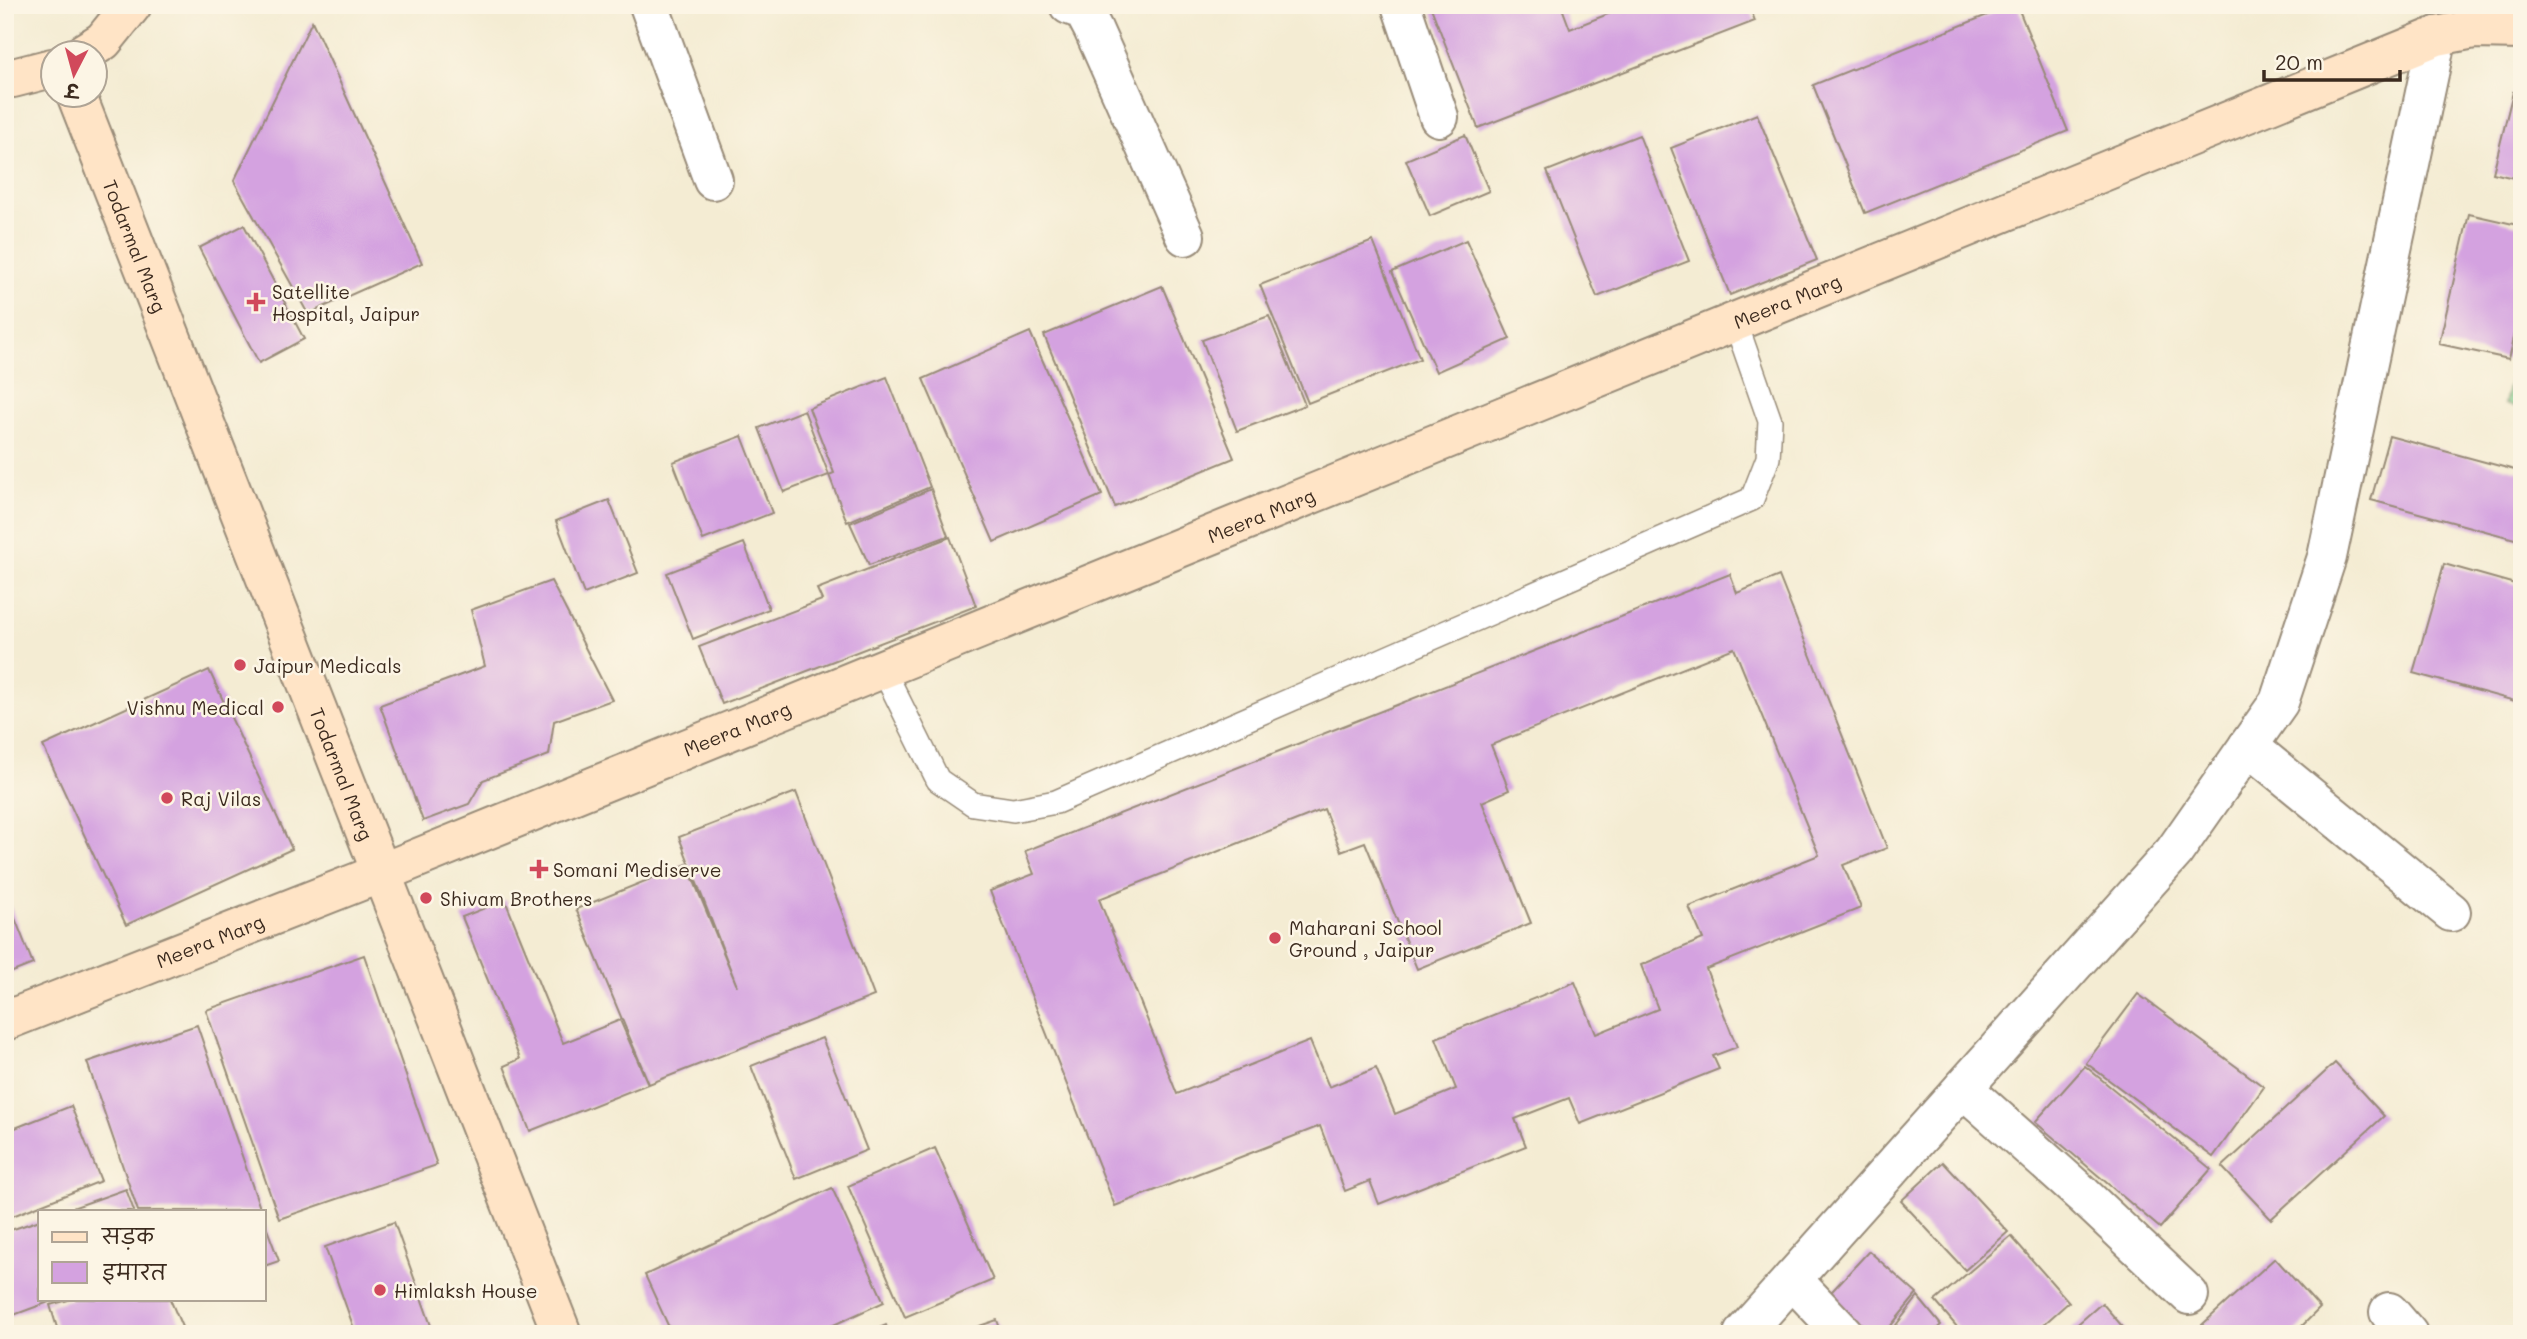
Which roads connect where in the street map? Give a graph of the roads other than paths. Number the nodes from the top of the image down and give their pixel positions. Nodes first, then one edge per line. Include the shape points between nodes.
1 (132, 5) edge
2 (649, 5) edge
3 (1069, 5) edge
4 (1401, 5) edge
5 (2475, 17) edge
6 (2522, 30) edge
7 (2437, 36) junction
8 (105, 38) edge
9 (38, 72) edge
10 (5, 77) edge
11 (81, 108) edge
12 (1439, 117) dead end
13 (713, 180) dead end
14 (1185, 236) dead end
15 (1735, 321) junction
16 (883, 669) junction
17 (2248, 746) junction
18 (381, 873) junction
19 (2451, 912) dead end
20 (5, 1021) edge
21 (1963, 1088) junction
22 (1792, 1279) junction
23 (2189, 1295) dead end
24 (562, 1334) edge
25 (1742, 1334) edge
26 (1844, 1334) edge

1 - 8 street
2 - 13 street
3 - 14 street via 1083,10 1094,29
4 - 12 street
5 - 6 street, Meera Marg
5 - 7 street, Meera Marg
7 - 15 street, Meera Marg
7 - 17 street via 2327,557 2279,702
9 - 10 street
11 - 18 street, Todarmal Marg
15 - 16 street, Meera Marg
15 - 16 lane via 1770,421 1768,458 1752,499 1056,802 1013,810 973,804 938,780
16 - 18 street, Meera Marg
17 - 19 street
17 - 21 street via 2174,852
18 - 20 street, Meera Marg
18 - 24 street, Todarmal Marg
21 - 22 street
21 - 23 street
22 - 25 street
22 - 26 street

